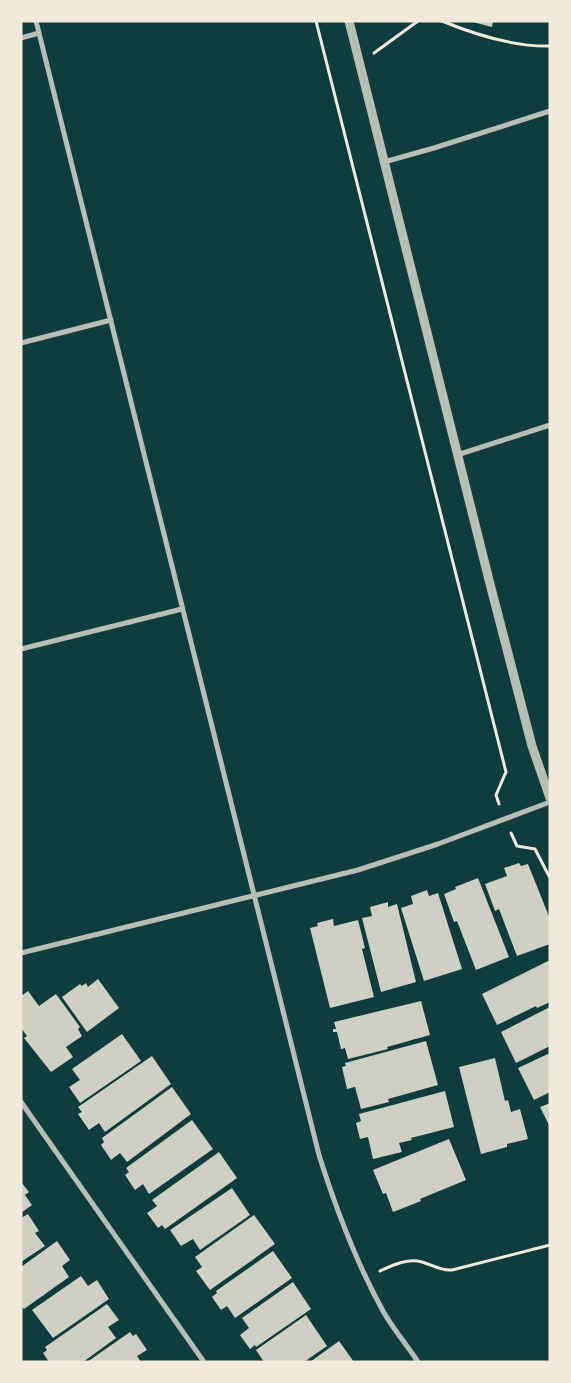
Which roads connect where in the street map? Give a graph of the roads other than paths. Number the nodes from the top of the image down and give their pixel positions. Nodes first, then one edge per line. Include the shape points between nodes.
1 (36, 21) edge
2 (349, 21) edge
3 (39, 33) junction
4 (21, 38) edge
5 (550, 111) edge
6 (384, 162) junction
7 (111, 320) junction
8 (21, 343) edge
9 (550, 425) edge
10 (457, 455) junction
11 (182, 609) junction
12 (21, 649) edge
13 (550, 800) edge
14 (254, 897) junction
15 (21, 953) edge
16 (21, 1102) edge
17 (204, 1362) edge
18 (418, 1362) edge

1 - 3 street
2 - 6 street
3 - 4 street
3 - 7 street
5 - 6 street
6 - 10 street
7 - 8 street
7 - 11 street
9 - 10 street
10 - 13 street via 532,746
11 - 12 street
11 - 14 street
13 - 14 street via 398,858
14 - 15 street
14 - 18 street via 319,1155 337,1211 384,1313
16 - 17 street

